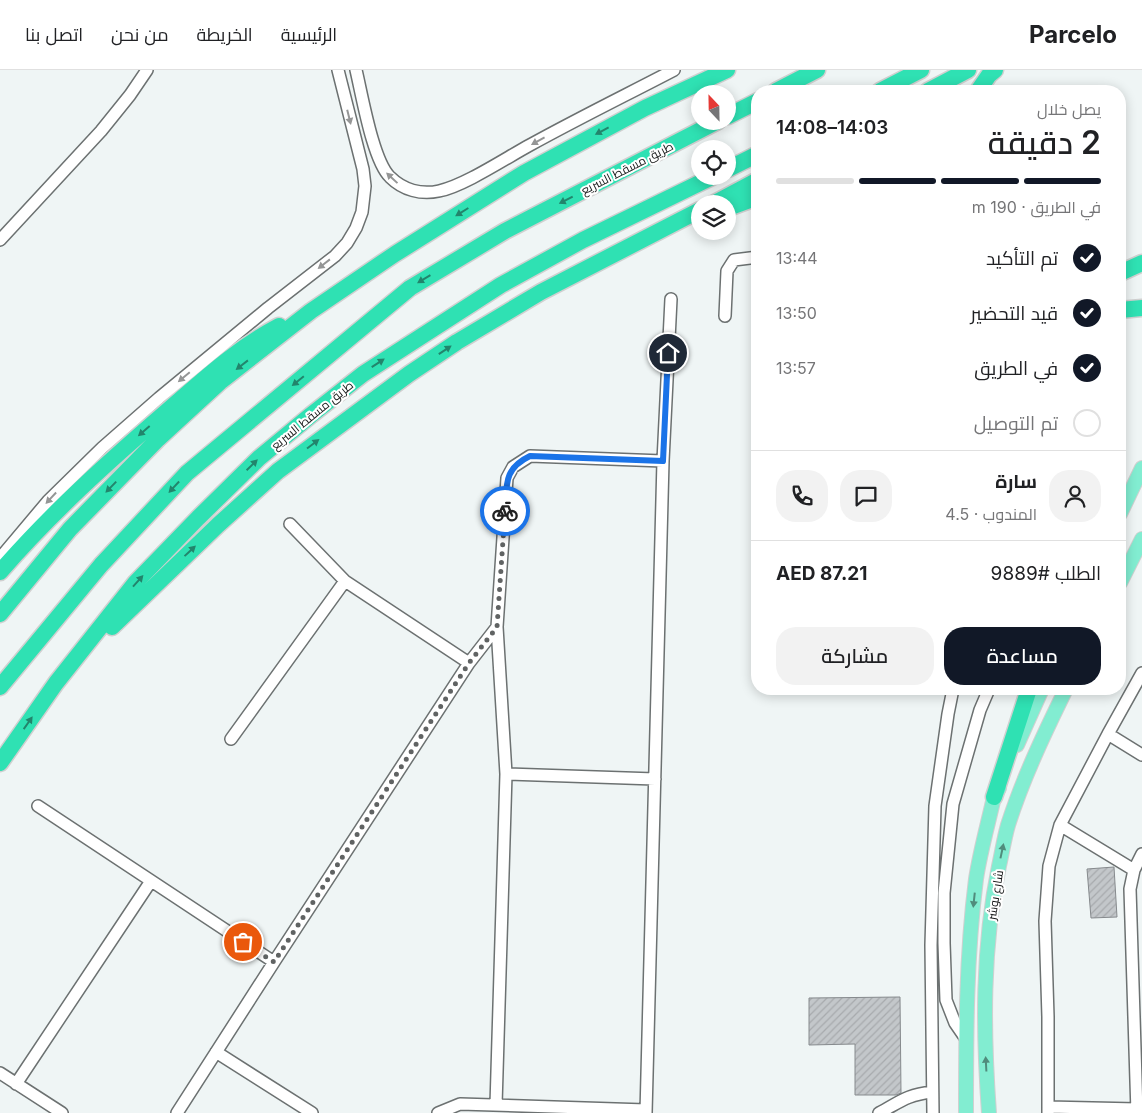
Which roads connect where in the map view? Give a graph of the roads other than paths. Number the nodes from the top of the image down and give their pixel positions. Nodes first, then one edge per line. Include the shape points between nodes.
1 (338, 70) edge
2 (356, 70) edge
3 (674, 70) edge
4 (706, 70) edge
5 (727, 70) edge
6 (817, 70) edge
7 (921, 70) edge
8 (968, 70) edge
9 (995, 70) edge
10 (145, 72) edge
11 (788, 85) edge
12 (892, 85) edge
13 (939, 85) edge
14 (982, 85) edge
15 (751, 104) edge
16 (645, 108) junction
17 (736, 112) edge
18 (701, 130) edge
19 (751, 158) edge
20 (736, 165) edge
21 (751, 184) edge
22 (696, 185) edge
23 (730, 195) edge
24 (751, 200) edge
25 (736, 205) edge
26 (691, 215) edge
27 (691, 225) edge
28 (0, 240) edge
29 (751, 258) edge
30 (1142, 263) edge
31 (590, 268) junction
32 (1126, 270) edge
33 (671, 298) dead end
34 (1142, 308) edge
35 (1126, 309) edge
36 (310, 311) junction
37 (725, 316) dead end
38 (663, 461) junction
39 (1142, 468) edge
40 (1126, 501) edge
41 (290, 524) dead end
42 (1142, 540) edge
43 (0, 558) edge
44 (1126, 571) edge
45 (0, 572) edge
46 (345, 581) junction
47 (0, 614) edge
48 (497, 627) junction
49 (469, 663) junction
50 (1142, 673) edge
51 (56, 683) junction
52 (0, 687) edge
53 (952, 695) edge
54 (986, 695) edge
55 (1027, 695) edge
56 (1039, 695) edge
57 (1063, 695) edge
58 (1108, 734) junction
59 (231, 739) dead end
60 (1142, 755) edge
61 (0, 763) edge
62 (506, 774) junction
63 (655, 779) junction
64 (994, 797) junction
65 (38, 806) dead end
66 (1060, 825) junction
67 (1142, 854) edge
68 (1134, 870) junction
69 (151, 881) junction
70 (274, 962) junction
71 (1138, 1006) edge
72 (966, 1038) junction
73 (216, 1052) junction
74 (1, 1077) edge
75 (16, 1084) junction
76 (932, 1092) junction
77 (496, 1105) junction
78 (1048, 1110) edge
79 (646, 1111) edge
80 (990, 1111) edge
81 (1137, 1111) edge
82 (62, 1113) edge
83 (177, 1113) edge
84 (312, 1113) edge
85 (438, 1113) edge
86 (879, 1113) edge
87 (932, 1113) edge
88 (966, 1113) edge

1 -> 43 street via 365,186 362,212 347,243 102,448 48,501
3 -> 2 street via 450,188 430,193 402,186 383,169
4 - 16 highway via 669,90
5 - 16 highway
6 - 11 highway
7 - 12 highway
8 - 13 highway
9 - 14 highway
10 - 28 street via 102,131
15 - 17 highway
16 -> 36 highway via 524,173
18 -> 52 highway, طريق مسقط السريع via 505,231 410,288 187,473 101,565
19 - 20 highway
21 - 23 highway
51 -> 22 highway, طريق مسقط السريع via 136,582 198,518 259,458 363,374 501,285 583,240
24 - 25 highway
26 - 31 highway
27 - 31 highway
29 - 37 street via 734,260 727,271
30 - 32 highway
51 -> 31 highway via 142,597 278,470 457,342 541,292
33 - 38 street
34 - 35 highway
36 -> 45 highway via 262,335 233,355 83,484
36 -> 47 highway via 220,382 158,438 70,529
38 - 48 street via 530,456 514,467 507,478
38 - 63 street
39 - 40 main road
41 - 46 street
42 - 44 main road
46 - 49 street
46 - 59 street
48 - 49 street
48 - 62 street
49 - 70 street
50 - 58 street
61 -> 51 highway, طريق مسقط السريع
53 - 76 street via 935,806 931,945
54 - 72 street via 953,804 944,893 946,1000 955,1023
55 - 64 highway
56 - 64 main road, شارع بوشر
80 -> 57 main road, شارع بوشر via 985,1026 986,957 994,893 1007,827 1031,762
58 - 60 street
58 - 66 street
62 - 63 street
62 - 77 street
63 - 79 street
64 -> 72 main road, شارع بوشر via 976,878
65 - 69 street
66 - 68 street
66 - 78 street via 1049,866 1046,913
67 - 68 street
68 - 71 street via 1130,889
69 - 70 street
69 - 75 street
70 - 73 street
71 - 81 street
72 - 88 main road, شارع بوشر
73 - 83 street
73 - 84 street
74 - 75 street
75 - 82 street
76 - 86 street via 904,1098
76 - 87 street
77 - 79 street
77 - 85 street via 460,1104
78 - 81 street

